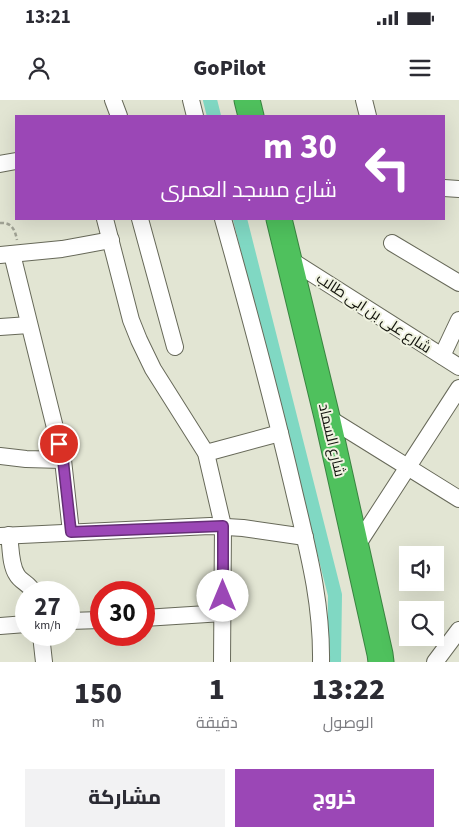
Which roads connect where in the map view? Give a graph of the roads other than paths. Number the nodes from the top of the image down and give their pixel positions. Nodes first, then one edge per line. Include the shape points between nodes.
1 (113, 100) edge
2 (191, 100) edge
3 (364, 100) edge
4 (119, 115) edge
5 (195, 115) edge
6 (368, 115) edge
7 (15, 161) edge
8 (0, 164) edge
9 (445, 188) edge
10 (459, 189) edge
11 (105, 220) edge
12 (140, 220) edge
13 (223, 220) edge
14 (279, 220) edge
15 (111, 240) junction
16 (392, 243) dead end
17 (11, 254) edge
18 (289, 259) junction
19 (459, 283) edge
20 (459, 320) edge
21 (29, 325) junction
22 (0, 327) edge
23 (175, 347) dead end
24 (442, 356) junction
25 (459, 367) edge
26 (459, 388) edge
27 (327, 417) junction
28 (280, 433) junction
29 (206, 453) junction
30 (0, 456) edge
31 (63, 460) junction
32 (408, 466) junction
33 (459, 499) edge
34 (223, 526) junction
35 (71, 532) junction
36 (5, 536) edge
37 (305, 537) junction
38 (356, 547) junction
39 (23, 581) edge
40 (223, 613) junction
41 (155, 617) edge
42 (15, 625) edge
43 (0, 626) edge
44 (459, 630) edge
45 (42, 646) edge
46 (386, 659) edge
47 (44, 662) edge
48 (222, 662) edge
49 (321, 662) edge
50 (435, 662) edge

1 - 4 street
2 - 5 street
3 - 6 street
7 - 8 street
9 - 10 street
11 - 15 street
12 - 23 street
13 - 28 street
14 - 18 highway, شارع السماد
15 - 17 street
15 - 29 street via 139,340 153,369
16 - 19 street
17 - 21 street
18 - 24 street, شارع على بن ابى طالب
18 - 27 highway, شارع السماد
20 - 24 street
21 - 22 street
21 - 31 street
24 - 25 street, شارع على بن ابى طالب
26 - 32 street
27 - 32 street
27 - 38 highway, شارع السماد
28 - 29 street
28 - 37 street
29 - 34 street
30 - 31 street
31 - 35 street
32 - 33 street
32 - 38 street
34 - 35 street
34 - 37 street
34 - 40 street
35 - 36 street
36 - 39 street via 16,574
37 - 49 street via 319,603
38 - 46 highway, شارع السماد
40 - 41 street
40 - 48 street
42 - 43 street
44 - 50 street
45 - 47 street

